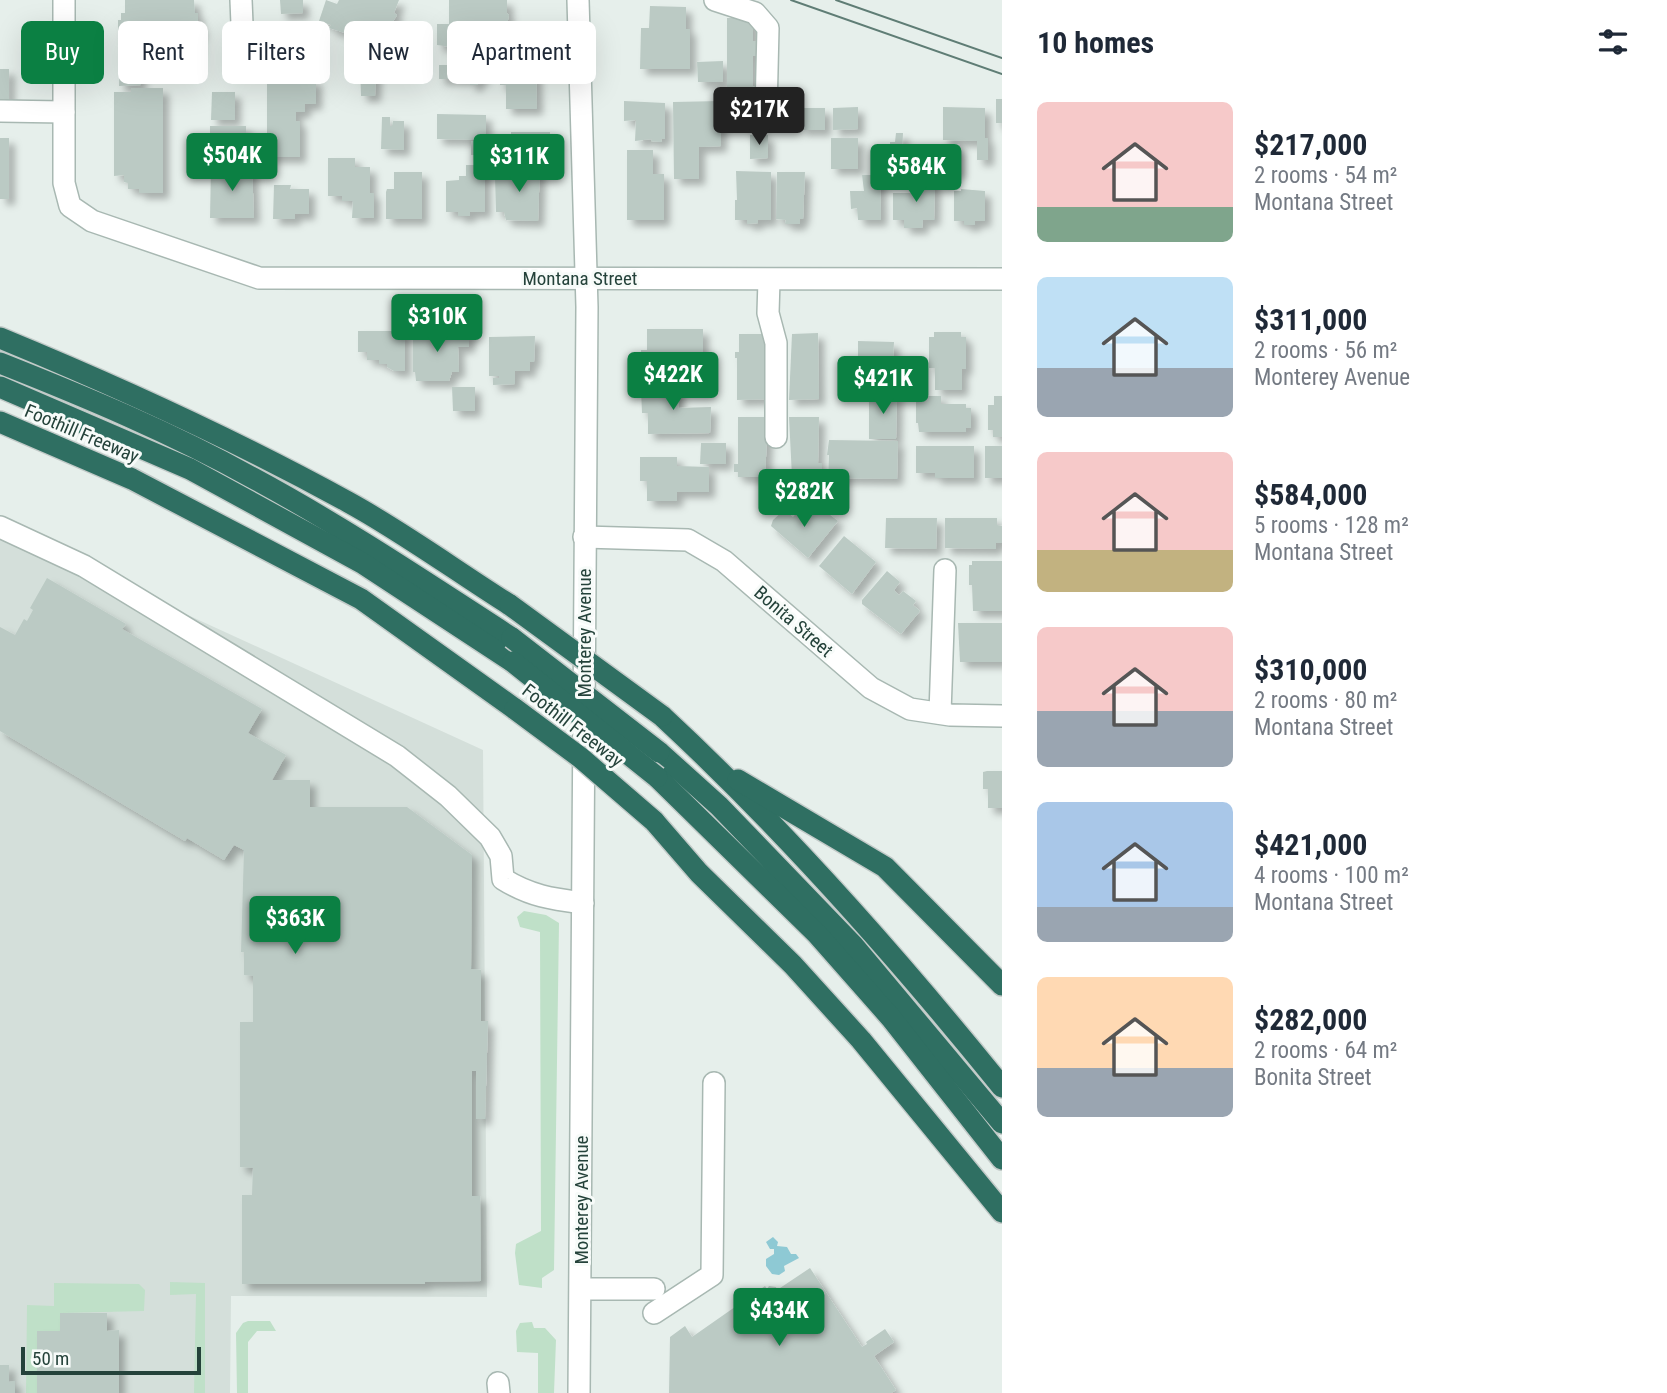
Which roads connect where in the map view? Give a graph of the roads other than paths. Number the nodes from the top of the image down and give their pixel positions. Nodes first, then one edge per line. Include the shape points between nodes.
1 (64, 0) edge
2 (241, 0) edge
3 (578, 0) edge
4 (715, 0) edge
5 (242, 21) edge
6 (0, 111) edge
7 (64, 112) junction
8 (766, 112) dead end
9 (585, 278) junction
10 (769, 279) junction
11 (1002, 279) edge
12 (0, 338) edge
13 (0, 363) edge
14 (0, 387) edge
15 (0, 422) edge
16 (776, 437) dead end
17 (0, 527) edge
18 (584, 537) junction
19 (945, 570) dead end
20 (940, 713) junction
21 (1002, 716) edge
22 (717, 767) junction
23 (583, 904) junction
24 (1002, 985) edge
25 (714, 1083) dead end
26 (1002, 1087) edge
27 (1002, 1123) edge
28 (1002, 1159) edge
29 (1002, 1212) edge
30 (581, 1289) junction
31 (654, 1289) dead end
32 (654, 1313) dead end
33 (579, 1393) edge

1 - 7 street
2 - 5 street
3 - 9 street, Monterey Avenue
4 - 8 street via 755,13 768,28
6 - 7 street
7 - 9 street, Montana Street via 64,183 70,206 92,221 259,278
9 - 10 street, Montana Street
9 - 18 street, Monterey Avenue
10 - 11 street, Montana Street
10 - 16 street via 768,313 776,343
12 - 22 highway, bridge via 224,436 350,503 510,605 662,716
13 - 27 highway, bridge via 78,394 253,477 512,638 659,752 719,806 853,945
14 - 28 highway, bridge via 190,469 362,564 513,662 657,777 817,934 891,1018
15 - 29 highway, Foothill Freeway, bridge via 132,479 361,599 581,758 654,821 699,873 793,965
17 - 23 street via 84,566 397,756 490,837 501,856 503,879 533,894
18 - 20 street, Bonita Street via 688,540 724,561 871,688 910,709
18 - 23 street, Monterey Avenue
19 - 20 street
20 - 21 street, Bonita Street
22 - 24 highway via 885,867
22 - 26 highway via 863,922
23 - 30 street, Monterey Avenue
25 - 32 street via 712,1275
30 - 31 street
30 - 33 street, Monterey Avenue

